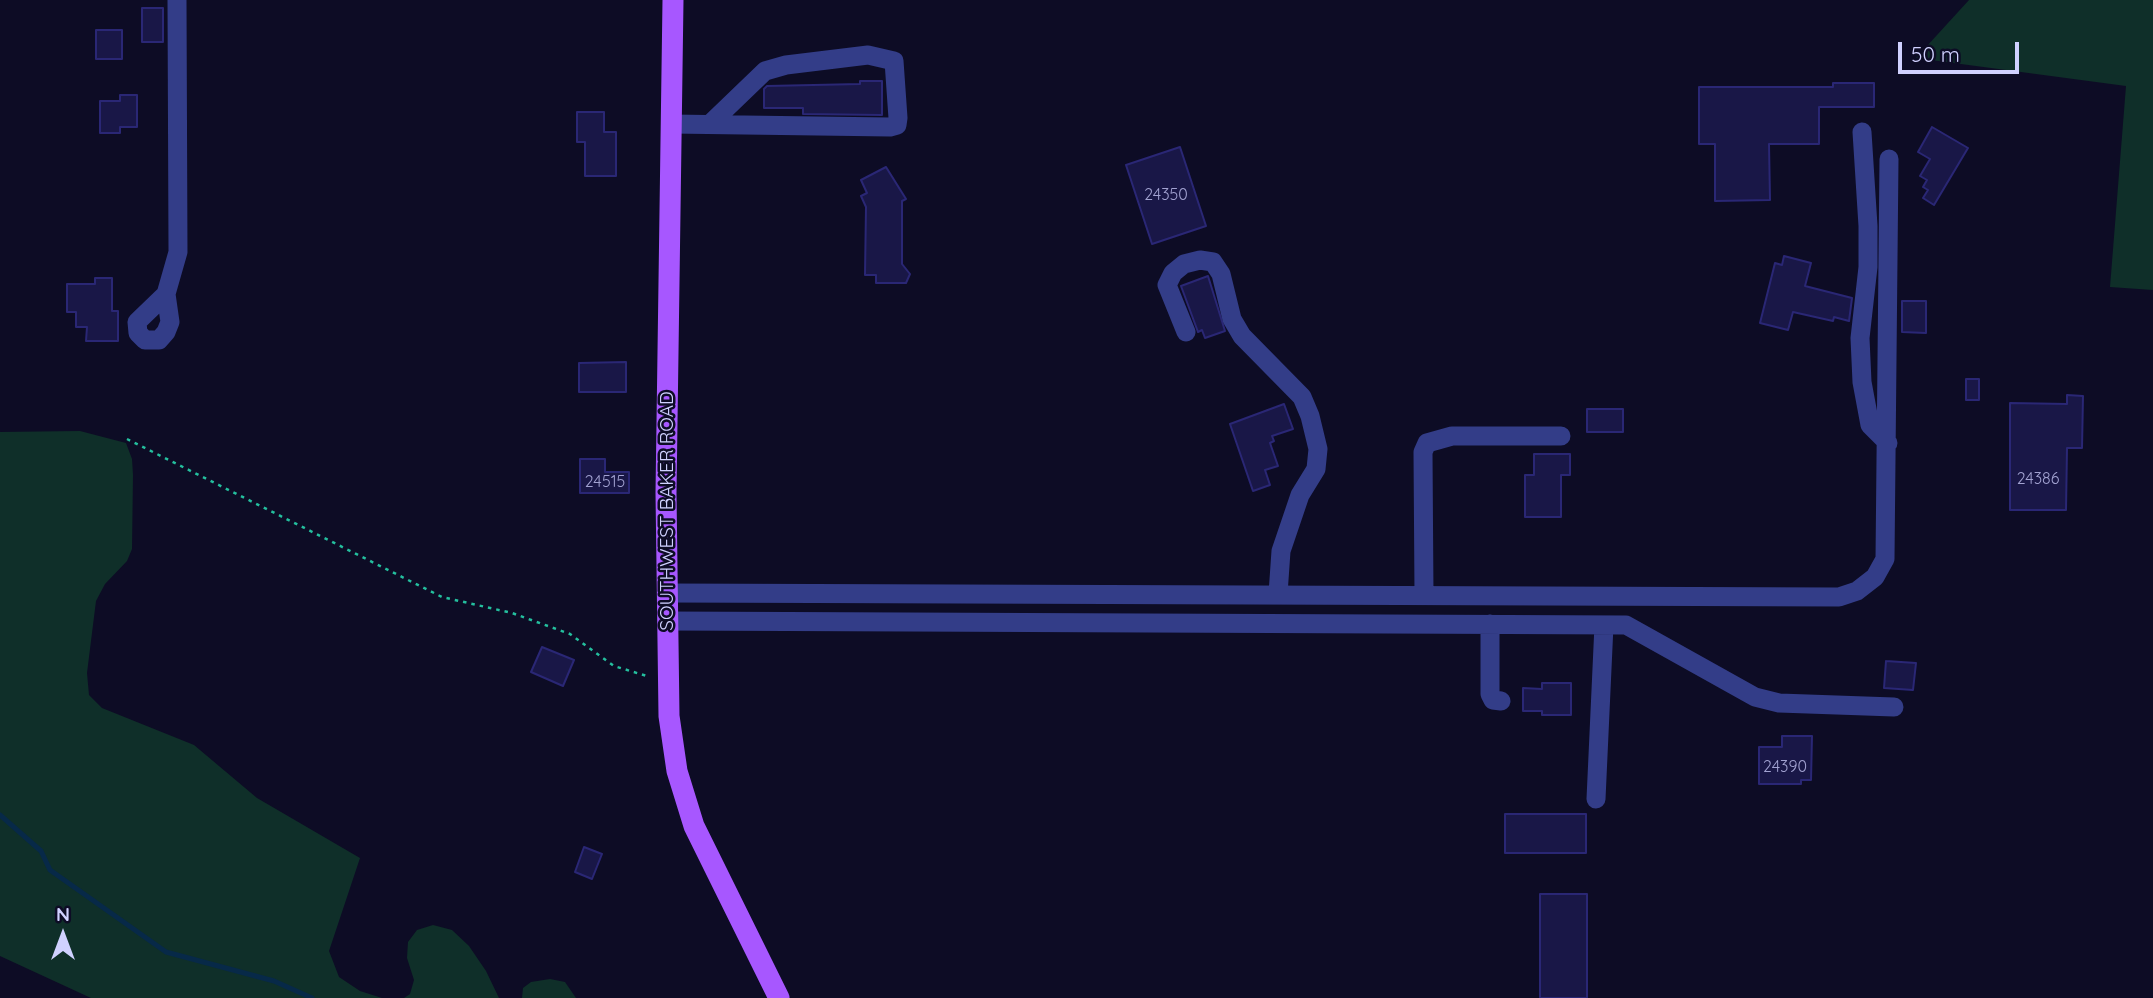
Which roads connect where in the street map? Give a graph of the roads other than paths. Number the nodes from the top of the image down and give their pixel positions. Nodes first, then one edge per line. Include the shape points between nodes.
1 (177, 0) edge
2 (673, 0) edge
3 (712, 122) junction
4 (671, 124) junction
5 (1862, 132) dead end
6 (1889, 159) dead end
7 (166, 294) dead end
8 (1186, 332) dead end
9 (1561, 436) dead end
10 (1888, 443) junction
11 (667, 593) junction
12 (1278, 594) junction
13 (1424, 595) junction
14 (667, 621) junction
15 (1490, 624) junction
16 (1604, 625) junction
17 (1501, 701) dead end
18 (1894, 707) dead end
19 (1596, 799) dead end
20 (779, 998) edge

1 - 7 street via 178,252
2 - 4 main road, SOUTHWEST BAKER ROAD
3 - 3 street via 736,127 890,128 897,125 898,118 894,61 867,55 765,71
3 - 4 street
4 - 11 main road, SOUTHWEST BAKER ROAD
5 - 10 street via 1868,226 1860,338 1862,382 1870,425
6 - 10 street
8 - 12 street via 1167,285 1184,264 1213,262 1242,335 1302,397 1310,416 1318,449 1316,469 1300,495 1281,551
9 - 13 street via 1452,436 1427,443 1423,452
10 - 13 street via 1885,559 1875,577 1839,597
11 - 12 street
11 - 14 main road, SOUTHWEST BAKER ROAD
12 - 13 street
14 - 15 street
14 - 20 main road, SOUTHWEST BAKER ROAD via 667,678 677,771 690,816
15 - 16 street
15 - 17 street via 1490,694
16 - 18 street via 1626,625 1649,635 1755,697 1779,703
16 - 19 street

